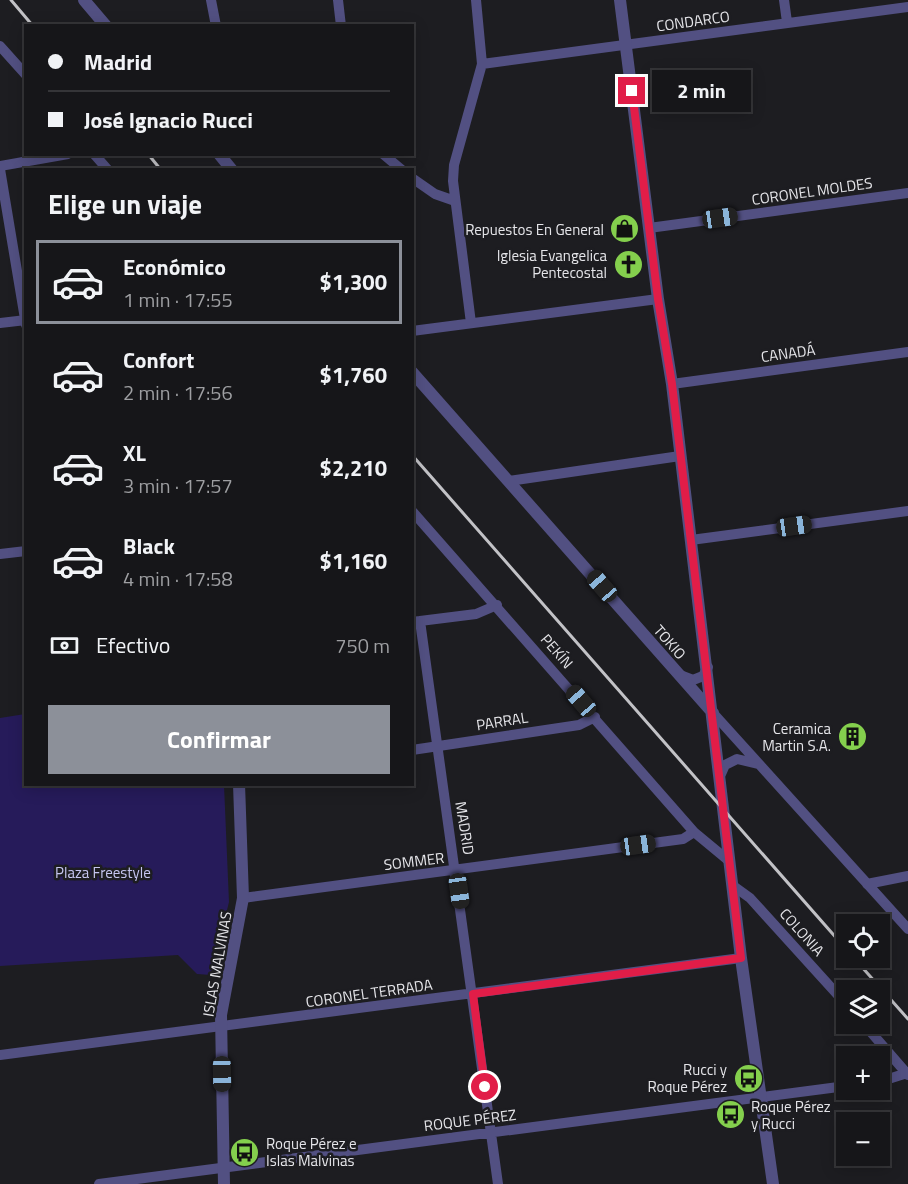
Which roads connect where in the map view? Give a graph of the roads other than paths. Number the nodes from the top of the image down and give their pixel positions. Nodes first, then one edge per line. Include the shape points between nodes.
1 (84, 0) edge
2 (211, 0) edge
3 (338, 0) edge
4 (476, 0) edge
5 (620, 0) edge
6 (784, 0) edge
7 (908, 7) edge
8 (788, 22) junction
9 (104, 24) edge
10 (216, 24) edge
11 (341, 24) edge
12 (0, 46) edge
13 (626, 46) junction
14 (482, 64) junction
15 (24, 73) edge
16 (58, 156) edge
17 (96, 156) edge
18 (385, 156) edge
19 (0, 168) edge
20 (106, 168) edge
21 (400, 168) edge
22 (414, 179) edge
23 (908, 193) edge
24 (455, 201) junction
25 (649, 228) junction
26 (658, 299) junction
27 (24, 314) edge
28 (24, 320) edge
29 (0, 323) edge
30 (471, 323) junction
31 (414, 331) edge
32 (908, 352) edge
33 (414, 374) edge
34 (672, 384) junction
35 (680, 456) junction
36 (509, 481) junction
37 (908, 511) edge
38 (414, 513) edge
39 (691, 540) junction
40 (24, 551) edge
41 (0, 554) edge
42 (497, 605) junction
43 (416, 621) edge
44 (708, 667) junction
45 (679, 674) junction
46 (713, 713) junction
47 (595, 717) junction
48 (436, 747) junction
49 (414, 750) edge
50 (758, 765) junction
51 (720, 774) junction
52 (239, 786) edge
53 (694, 832) junction
54 (729, 861) junction
55 (456, 871) junction
56 (908, 876) edge
57 (867, 884) junction
58 (732, 885) junction
59 (243, 898) junction
60 (908, 929) edge
61 (741, 958) junction
62 (836, 993) edge
63 (473, 994) junction
64 (221, 1027) junction
65 (872, 1034) edge
66 (0, 1055) edge
67 (907, 1074) edge
68 (890, 1079) edge
69 (836, 1087) edge
70 (762, 1096) junction
71 (491, 1133) junction
72 (223, 1168) junction
73 (99, 1184) edge
74 (224, 1184) edge
75 (498, 1184) edge
76 (773, 1184) edge

1 - 9 street
2 - 10 street
3 - 11 street
4 - 14 street
5 - 13 street
6 - 8 street
7 - 8 street, CONDARCO
8 - 13 street, CONDARCO
12 - 15 street
13 - 14 street, CONDARCO
13 - 25 street
14 - 24 street via 454,165
16 - 19 street
17 - 20 street
18 - 21 street
19 - 27 street
22 - 24 street via 435,194
23 - 25 street, CORONEL MOLDES
24 - 30 street
25 - 26 street
26 - 30 street
26 - 34 street
28 - 29 street
30 - 31 street
32 - 34 street, CANADÁ
33 - 36 street, TOKIO
34 - 35 street
35 - 36 street
35 - 39 street
36 - 45 street, TOKIO
37 - 39 street
38 - 42 street, PEKÍN
39 - 44 street
40 - 41 street
42 - 43 street via 476,614
42 - 47 street, PEKÍN
43 - 48 street, MADRID
44 - 45 street via 693,680
44 - 46 street
45 - 46 street, TOKIO
46 - 50 street, TOKIO
46 - 51 street
47 - 48 street, PARRAL via 579,725
47 - 53 street, PEKÍN
48 - 49 street, PARRAL
48 - 55 street, MADRID
50 - 51 street via 737,759 725,765
50 - 57 street, TOKIO
51 - 54 street
52 - 59 street, ISLAS MALVINAS
53 - 54 street, PEKÍN
53 - 55 street, SOMMER via 683,839
54 - 58 street
55 - 59 street, SOMMER
55 - 63 street, MADRID
56 - 57 street
57 - 60 street, TOKIO
58 - 61 street
58 - 62 street, COLONIA via 765,914
59 - 64 street, ISLAS MALVINAS
61 - 63 street, CORONEL TERRADA
61 - 70 street
63 - 64 street, CORONEL TERRADA
63 - 71 street, MADRID
64 - 66 street, CORONEL TERRADA
64 - 72 street, ISLAS MALVINAS
65 - 67 street
67 - 68 street
69 - 70 street, ROQUE PÉREZ
70 - 71 street, ROQUE PÉREZ
70 - 76 street
71 - 72 street, ROQUE PÉREZ
71 - 75 street, MADRID
72 - 73 street, ROQUE PÉREZ
72 - 74 street, ISLAS MALVINAS

